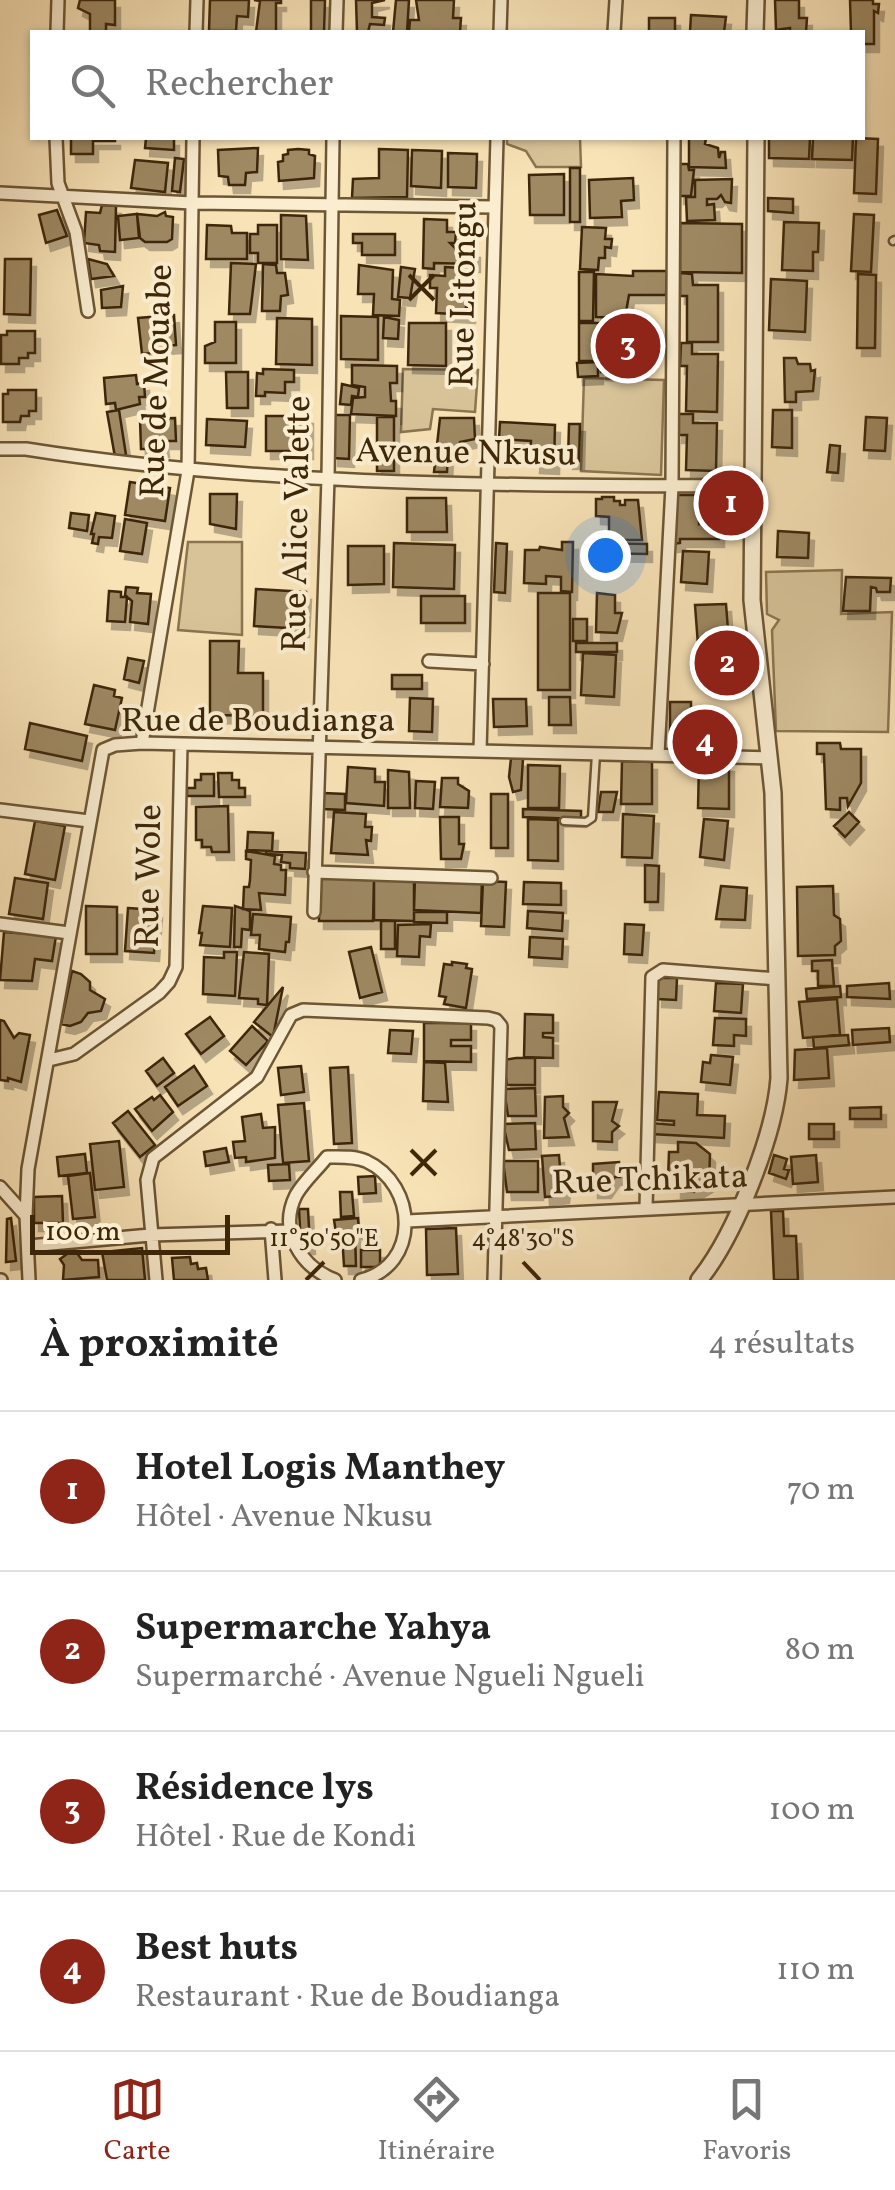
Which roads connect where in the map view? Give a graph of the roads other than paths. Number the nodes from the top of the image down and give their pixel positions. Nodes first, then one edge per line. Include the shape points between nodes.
1 (58, 0) edge
2 (196, 0) edge
3 (337, 0) edge
4 (502, 0) edge
5 (616, 0) edge
6 (756, 0) edge
7 (58, 30) edge
8 (196, 30) edge
9 (336, 30) edge
10 (500, 30) edge
11 (614, 30) edge
12 (756, 30) edge
13 (56, 140) edge
14 (193, 140) edge
15 (332, 140) edge
16 (496, 140) edge
17 (674, 140) edge
18 (756, 140) edge
19 (0, 192) edge
20 (64, 198) junction
21 (192, 203) junction
22 (330, 205) junction
23 (493, 207) junction
24 (88, 311) dead end
25 (0, 449) edge
26 (188, 471) junction
27 (328, 478) junction
28 (489, 482) junction
29 (672, 486) junction
30 (753, 486) junction
31 (429, 660) dead end
32 (483, 664) junction
33 (142, 743) junction
34 (181, 745) junction
35 (320, 748) junction
36 (480, 752) junction
37 (596, 754) junction
38 (658, 755) junction
39 (770, 758) junction
40 (0, 810) edge
41 (89, 821) junction
42 (564, 821) dead end
43 (314, 872) junction
44 (491, 878) dead end
45 (314, 912) dead end
46 (0, 924) edge
47 (69, 933) junction
48 (778, 979) junction
49 (49, 1060) junction
50 (0, 1187) edge
51 (895, 1197) edge
52 (740, 1204) junction
53 (646, 1208) junction
54 (495, 1215) junction
55 (26, 1216) junction
56 (406, 1221) junction
57 (271, 1230) junction
58 (290, 1231) junction
59 (150, 1235) junction
60 (29, 1246) junction
61 (29, 1280) edge
62 (156, 1280) edge
63 (274, 1280) edge
64 (335, 1280) edge
65 (361, 1280) edge
66 (494, 1280) edge
67 (699, 1280) edge

1 - 7 street
2 - 8 street
3 - 9 street
4 - 10 street
5 - 11 street
6 - 12 street
13 - 20 street
14 - 21 street, Rue de Mouabe
15 - 22 street, Rue Alice Valette
16 - 23 street, Rue Litongu
17 - 29 street
18 - 30 street
19 - 20 street
20 - 21 street
20 - 24 street
21 - 22 street
21 - 26 street, Rue de Mouabe
22 - 23 street
22 - 27 street, Rue Alice Valette
23 - 28 street, Rue Litongu
25 - 26 street, Avenue Nkusu
26 - 27 street, Avenue Nkusu
26 - 33 street, Rue de Mouabe
27 - 28 street, Avenue Nkusu
27 - 35 street, Rue Alice Valette
28 - 29 street, Avenue Nkusu
28 - 32 street, Rue Litongu
29 - 30 street, Avenue Nkusu
29 - 38 street
30 - 39 street via 753,626
31 - 32 street
32 - 36 street, Rue Litongu
33 - 34 street, Rue de Boudianga
33 - 41 street, Rue de Boudianga via 103,750
34 - 35 street, Rue de Boudianga
34 - 49 street, Rue Wole via 176,967 170,982 74,1054
35 - 36 street, Rue de Boudianga
35 - 43 street, Rue Alice Valette
36 - 37 street, Rue de Boudianga
37 - 38 street, Rue de Boudianga
37 - 42 lane via 592,818
38 - 39 street, Rue de Boudianga
39 - 48 street
40 - 41 street
41 - 47 street, Rue de Boudianga
43 - 44 street
43 - 45 street, Rue Alice Valette
46 - 47 street
47 - 49 street, Rue de Boudianga
48 - 52 street via 778,1095
48 - 53 street via 663,970 652,977
49 - 55 street, Rue de Boudianga
50 - 55 street
51 - 52 street, Rue Tchikata
52 - 53 street, Rue Tchikata
52 - 67 street
53 - 54 street, Rue Tchikata
54 - 56 street, Rue Tchikata
54 - 59 street via 500,1026 488,1018 303,1010 291,1014 257,1077 154,1158 147,1180
54 - 66 street
55 - 60 street, Rue de Boudianga
56 - 58 street via 390,1181 367,1161 327,1157 294,1200
56 - 65 street via 398,1255
57 - 58 street
57 - 59 street
57 - 63 street
58 - 64 street via 306,1263
59 - 60 street
59 - 62 street
60 - 61 street, Rue de Boudianga

